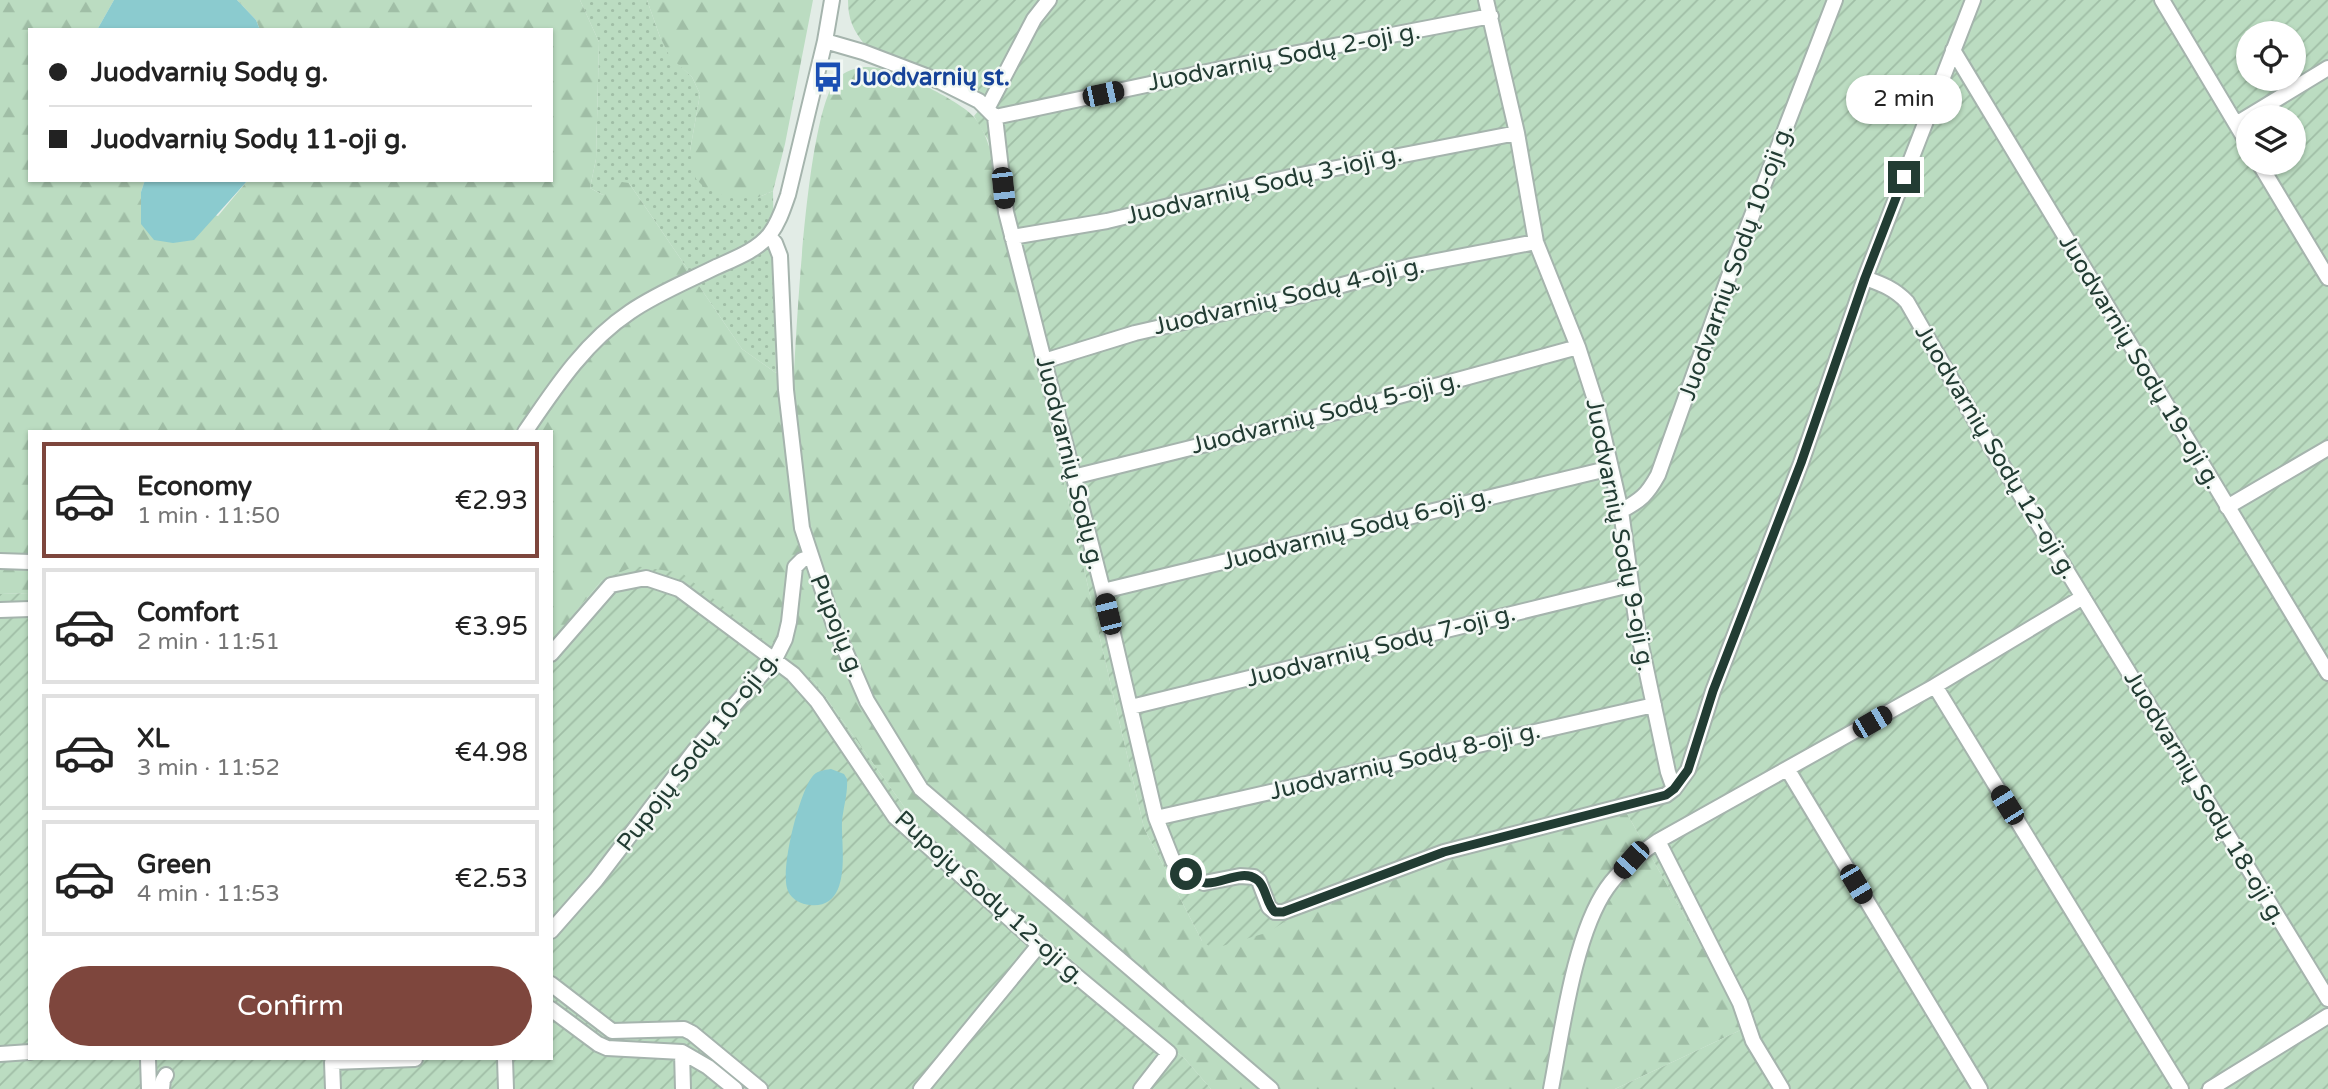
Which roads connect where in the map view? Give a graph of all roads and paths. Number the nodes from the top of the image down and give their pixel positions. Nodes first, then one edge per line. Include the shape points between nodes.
1 (832, 0) edge
2 (1049, 0) edge
3 (1486, 0) edge
4 (1835, 0) edge
5 (1973, 0) edge
6 (2162, 0) edge
7 (1491, 16) junction
8 (825, 41) junction
9 (1953, 50) junction
10 (2328, 68) edge
11 (2267, 105) edge
12 (991, 113) junction
13 (2236, 124) edge
14 (1517, 133) junction
15 (2266, 175) edge
16 (769, 236) junction
17 (1012, 237) junction
18 (1536, 242) junction
19 (2327, 274) edge
20 (1865, 278) junction
21 (1578, 347) junction
22 (1044, 361) junction
23 (526, 430) edge
24 (2328, 448) edge
25 (1611, 468) junction
26 (1073, 477) junction
27 (2227, 507) junction
28 (1621, 511) junction
29 (810, 557) junction
30 (0, 561) edge
31 (28, 562) edge
32 (1630, 585) junction
33 (1102, 591) junction
34 (2083, 597) junction
35 (28, 609) edge
36 (0, 610) edge
37 (553, 652) edge
38 (775, 659) junction
39 (2328, 673) edge
40 (1935, 686) junction
41 (1654, 705) junction
42 (1131, 707) junction
43 (1788, 770) junction
44 (1674, 789) junction
45 (1156, 818) junction
46 (1658, 841) junction
47 (553, 929) edge
48 (1039, 945) junction
49 (553, 986) edge
50 (2328, 999) edge
51 (553, 1010) edge
52 (2328, 1016) edge
53 (28, 1052) edge
54 (682, 1052) junction
55 (0, 1054) edge
56 (148, 1060) edge
57 (387, 1060) edge
58 (505, 1060) edge
59 (149, 1089) edge
60 (333, 1089) edge
61 (506, 1089) edge
62 (683, 1089) edge
63 (736, 1089) edge
64 (760, 1089) edge
65 (920, 1089) edge
66 (1141, 1089) edge
67 (1271, 1089) edge
68 (1551, 1089) edge
69 (1782, 1089) edge
70 (1980, 1089) edge
71 (2181, 1089) edge
72 (2210, 1089) edge

1 - 8 street
2 - 12 street via 1034,19
3 - 7 street, Juodvarnių Sodų 9-oji g.
4 - 28 street, Juodvarnių Sodų 10-oji g. via 1658,475 1641,500
5 - 9 street
6 - 13 street
7 - 12 street, Juodvarnių Sodų 2-oji g.
7 - 14 street, Juodvarnių Sodų 9-oji g.
8 - 12 street via 939,81 979,101
8 - 16 street via 788,195
9 - 20 street
9 - 27 street, Juodvarnių Sodų 19-oji g.
10 - 11 street
12 - 17 street, Juodvarnių Sodų g.
14 - 17 street, Juodvarnių Sodų 3-ioji g.
14 - 18 street, Juodvarnių Sodų 9-oji g.
15 - 19 street
16 - 23 street via 747,252 631,311 599,337 560,380
16 - 29 street, Pupojų g. via 780,256 786,390 802,528
17 - 22 street, Juodvarnių Sodų g.
18 - 21 street, Juodvarnių Sodų 9-oji g.
18 - 22 street, Juodvarnių Sodų 4-oji g. via 1411,266 1135,333
20 - 34 street, Juodvarnių Sodų 12-oji g. via 1887,285 1907,302
20 - 44 street via 1688,770
21 - 25 street, Juodvarnių Sodų 9-oji g.
21 - 26 street, Juodvarnių Sodų 5-oji g.
22 - 26 street, Juodvarnių Sodų g.
24 - 27 street
25 - 28 street, Juodvarnių Sodų 9-oji g.
25 - 33 street, Juodvarnių Sodų 6-oji g.
26 - 33 street, Juodvarnių Sodų g.
27 - 39 street, Juodvarnių Sodų 19-oji g.
28 - 32 street, Juodvarnių Sodų 9-oji g.
29 - 38 street, Pupojų Sodų 10-oji g. via 795,567 789,622
29 - 67 street, Pupojų g. via 867,701 921,789
30 - 31 street
32 - 41 street, Juodvarnių Sodų 9-oji g.
32 - 42 street, Juodvarnių Sodų 7-oji g.
33 - 42 street, Juodvarnių Sodų g.
34 - 40 street, Juodvarnių Sodų 12-oji g.
34 - 50 street, Juodvarnių Sodų 18-oji g.
35 - 36 street
37 - 38 street, Pupojų Sodų 12-oji g. via 611,584 646,578 679,589
38 - 47 street, Pupojų Sodų 10-oji g. via 695,750
38 - 48 street, Pupojų Sodų 12-oji g. via 817,701 895,817
40 - 43 street, Juodvarnių Sodų 12-oji g.
40 - 71 street
41 - 44 street, Juodvarnių Sodų 9-oji g.
41 - 45 street, Juodvarnių Sodų 8-oji g.
42 - 45 street, Juodvarnių Sodų g.
43 - 46 street, Juodvarnių Sodų 12-oji g.
43 - 70 street
44 - 45 street, Juodvarnių Sodų g. via 1666,795 1444,852 1283,912 1269,907 1254,877 1204,883 1186,874 1174,861
46 - 68 street, Juodvarnių Sodų 12-oji g. via 1631,860 1606,888 1588,924
46 - 69 street via 1740,1003 1753,1041
48 - 65 street
48 - 66 street, Pupojų Sodų 12-oji g. via 1169,1053
49 - 64 street via 612,1031 676,1028 692,1033
51 - 54 street via 607,1048
52 - 72 street
53 - 55 street
54 - 62 street
54 - 63 street
56 - 59 street
57 - 60 street via 332,1062
58 - 61 street

